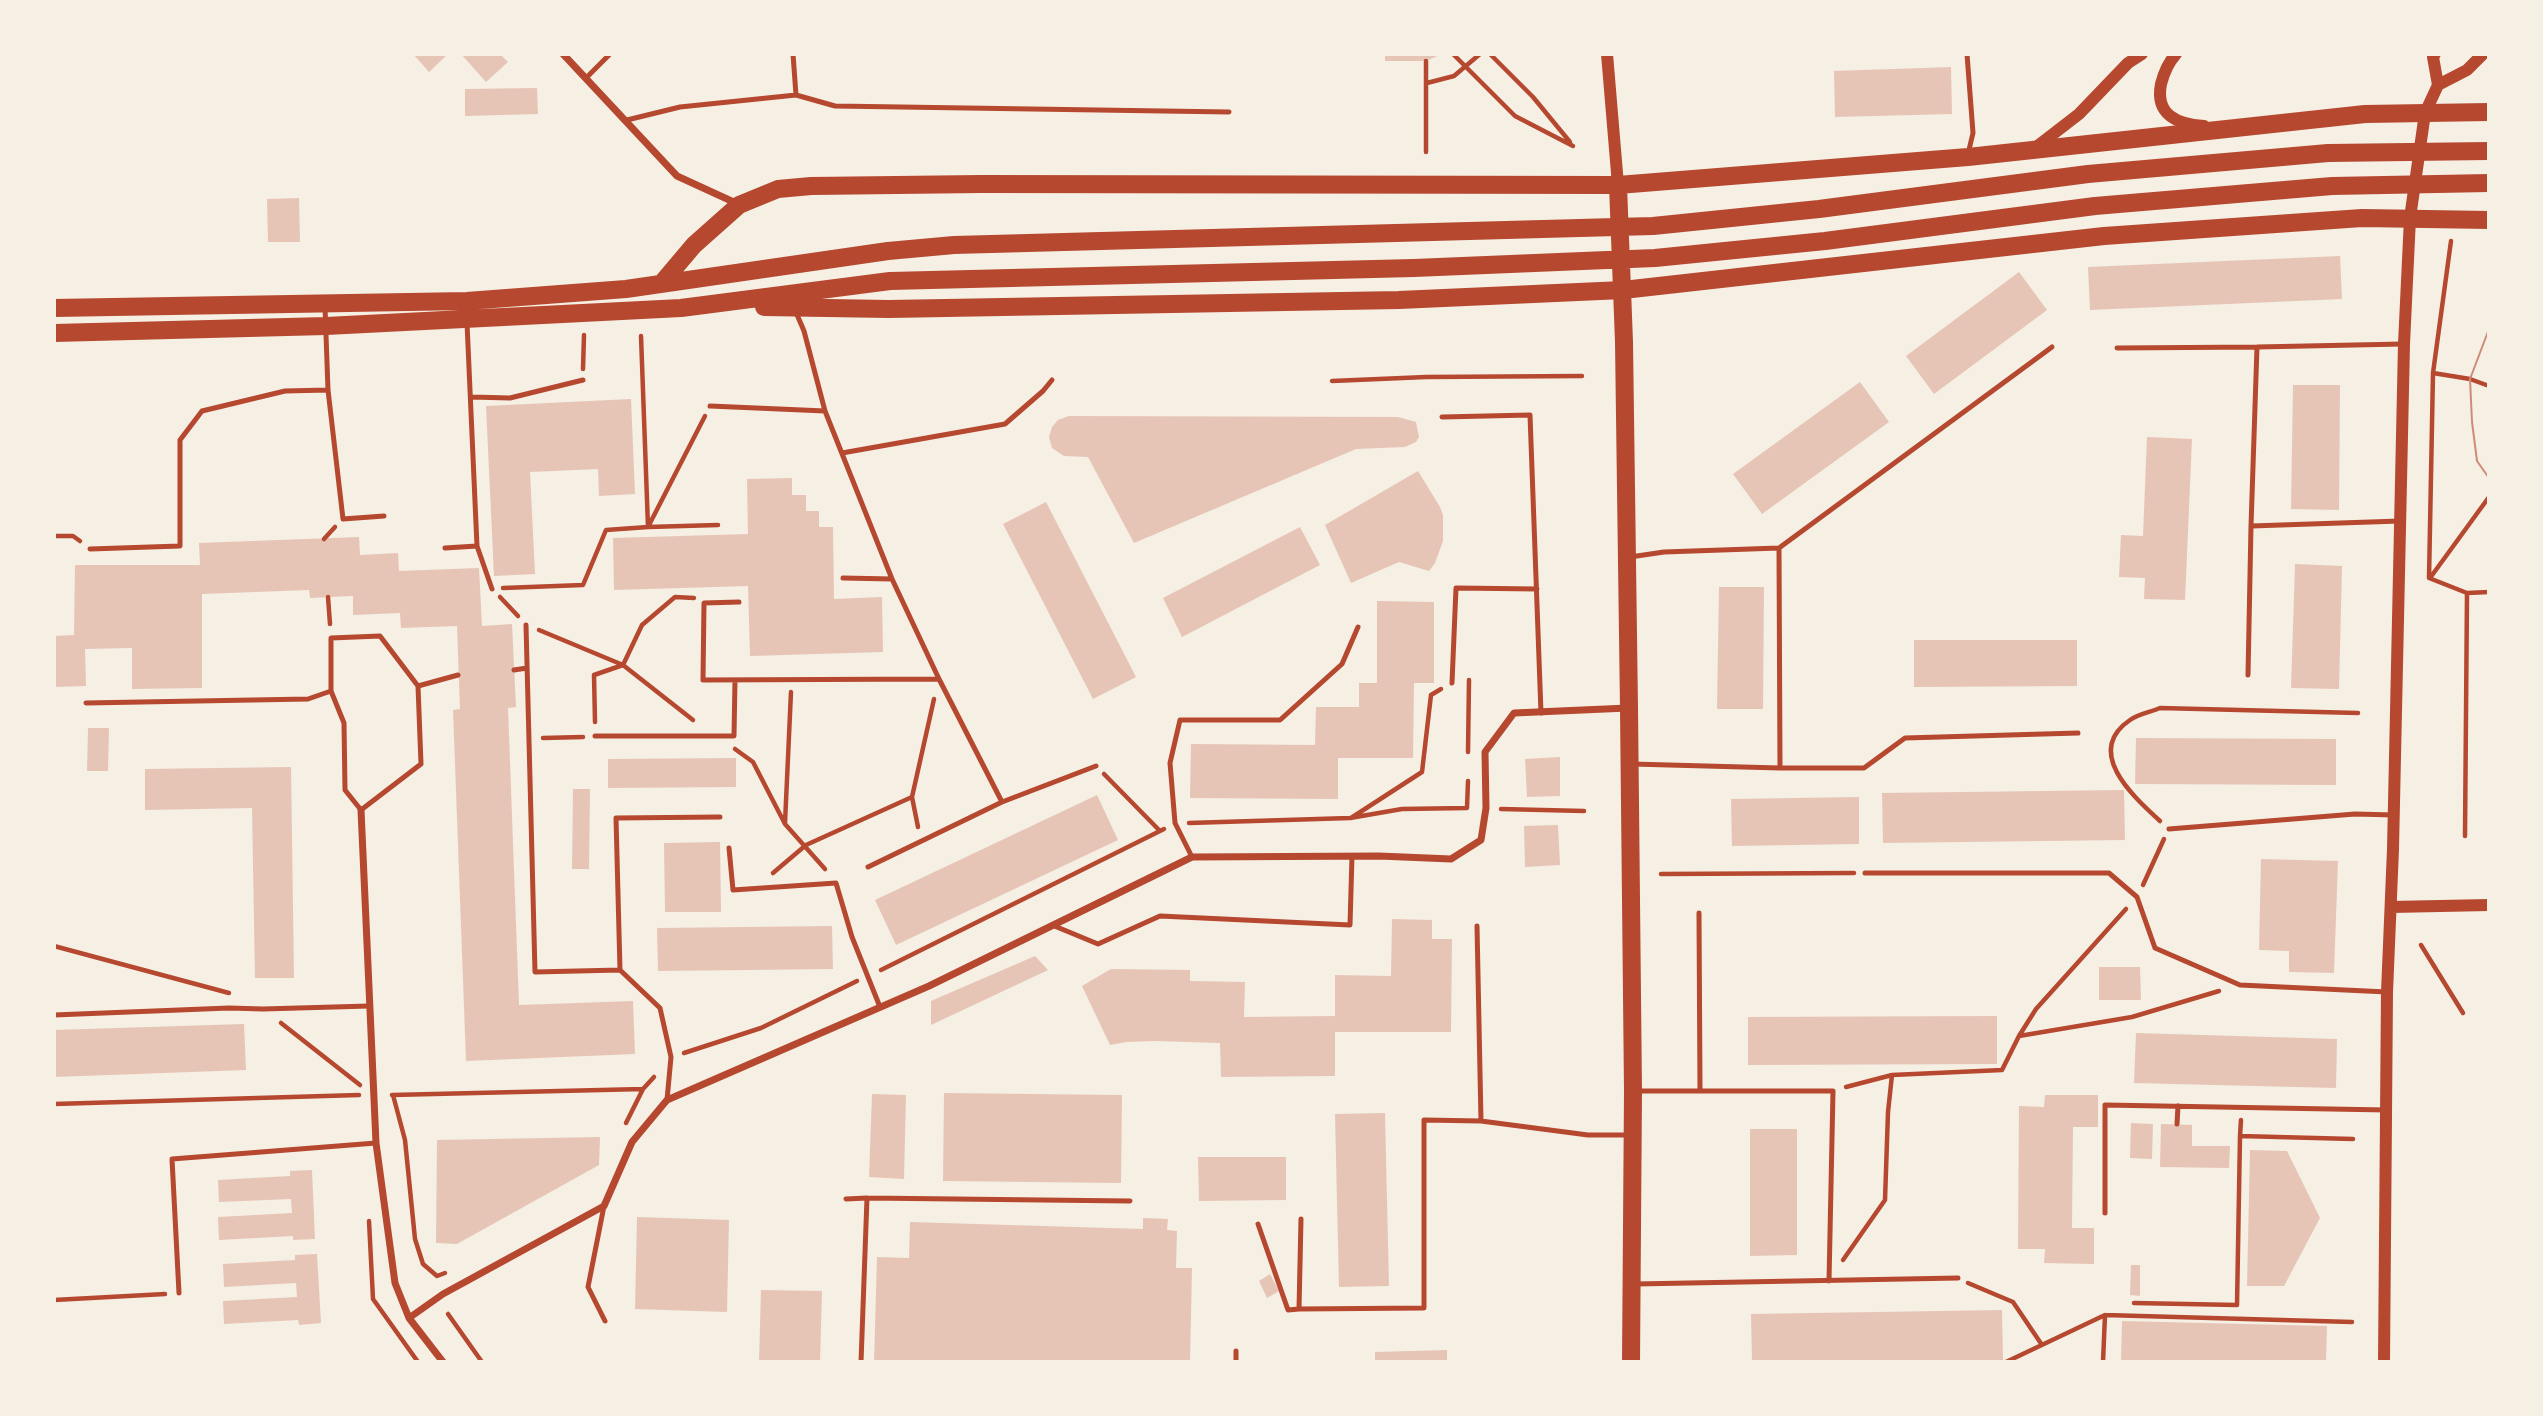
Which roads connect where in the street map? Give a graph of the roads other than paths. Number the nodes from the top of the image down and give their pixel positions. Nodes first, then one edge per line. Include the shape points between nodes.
1 (563, 54) edge
2 (611, 54) edge
3 (793, 54) edge
4 (1607, 54) edge
5 (1967, 54) edge
6 (2142, 54) edge
7 (2176, 54) edge
8 (2435, 54) edge
9 (2483, 54) edge
10 (586, 78) junction
11 (2438, 85) junction
12 (796, 95) junction
13 (1229, 112) dead end
14 (2489, 112) edge
15 (2425, 113) junction
16 (627, 120) junction
17 (2222, 128) junction
18 (2034, 149) junction
19 (2489, 151) edge
20 (1968, 157) junction
21 (2489, 183) edge
22 (1618, 185) junction
23 (739, 205) junction
24 (2410, 218) junction
25 (2489, 220) edge
26 (661, 284) junction
27 (1623, 290) junction
28 (324, 304) junction
29 (793, 307) junction
30 (54, 308) edge
31 (681, 308) junction
32 (467, 320) junction
33 (326, 327) junction
34 (54, 333) edge
35 (2404, 344) junction
36 (2052, 347) dead end
37 (2257, 347) junction
38 (2117, 348) dead end
39 (583, 380) road end
40 (1052, 380) dead end
41 (327, 390) junction
42 (471, 397) junction
43 (710, 406) road end
44 (825, 411) junction
45 (1442, 417) dead end
46 (842, 453) junction
47 (384, 516) dead end
48 (2400, 521) junction
49 (2251, 526) junction
50 (477, 546) junction
51 (445, 548) dead end
52 (1779, 548) junction
53 (90, 549) road end
54 (1627, 558) junction
55 (843, 578) dead end
56 (892, 579) junction
57 (492, 589) road end
58 (1537, 589) junction
59 (739, 602) dead end
60 (526, 625) dead end
61 (1357, 627) dead end
62 (527, 668) junction
63 (514, 670) dead end
64 (458, 675) dead end
65 (2248, 675) dead end
66 (939, 679) junction
67 (735, 680) junction
68 (1452, 682) road end
69 (418, 686) junction
70 (331, 691) junction
71 (86, 703) dead end
72 (1629, 708) junction
73 (1541, 712) junction
74 (2078, 733) dead end
75 (595, 736) road end
76 (1629, 764) junction
77 (1096, 766) road end
78 (1780, 768) junction
79 (1002, 802) junction
80 (361, 810) junction
81 (2394, 815) junction
82 (720, 817) dead end
83 (2169, 829) road end
84 (729, 848) dead end
85 (1192, 856) junction
86 (1352, 856) junction
87 (867, 867) dead end
88 (1865, 873) road end
89 (2489, 905) edge
90 (2391, 907) junction
91 (1699, 913) dead end
92 (1052, 925) junction
93 (1477, 926) dead end
94 (620, 970) junction
95 (2387, 992) junction
96 (369, 1006) junction
97 (880, 1007) junction
98 (54, 1015) edge
99 (1633, 1091) junction
100 (1700, 1091) junction
101 (667, 1100) junction
102 (2178, 1105) junction
103 (2387, 1110) junction
104 (1481, 1121) junction
105 (2177, 1124) dead end
106 (1632, 1135) junction
107 (376, 1143) junction
108 (867, 1198) junction
109 (846, 1199) dead end
110 (1130, 1201) dead end
111 (604, 1206) junction
112 (2105, 1213) dead end
113 (1301, 1219) dead end
114 (1258, 1224) dead end
115 (1958, 1278) road end
116 (1829, 1281) junction
117 (1632, 1284) junction
118 (179, 1293) road end
119 (1299, 1309) junction
120 (409, 1318) junction
121 (606, 1321) dead end
122 (1236, 1351) dead end
123 (443, 1362) edge
124 (861, 1362) edge
125 (1236, 1362) edge
126 (1631, 1362) edge
127 (2384, 1362) edge

1 - 10 street
2 - 10 lane
3 - 12 lane
4 - 22 street
5 - 20 lane via 1973,133
6 - 18 street
7 - 17 street via 2165,70 2161,107 2189,125
8 - 11 street
9 - 11 street via 2467,70
10 - 16 street
11 - 15 street
12 - 13 lane via 835,106
12 - 16 lane via 680,107
14 - 15 main road
15 - 17 main road
15 - 24 street
16 - 23 street via 677,176
17 - 18 main road
18 - 20 main road
19 - 26 main road via 2328,153 2088,174 1653,226 1042,241 888,251
20 - 22 main road
21 - 31 main road via 2332,186 2095,206 1655,258 890,281
22 - 23 main road via 811,186 778,189
22 - 27 main road
23 - 26 main road via 694,245
24 - 25 main road
24 - 27 main road via 2104,236
24 - 35 street
26 - 28 main road via 467,301
27 - 29 main road via 1399,300 888,310
27 - 54 main road
28 - 30 main road
28 - 33 lane
29 - 31 main road
29 - 44 lane
31 - 32 main road
32 - 33 main road
32 - 42 lane
33 - 34 main road
33 - 41 lane
35 - 37 lane
35 - 48 street
36 - 52 lane
37 - 38 lane
37 - 49 lane
39 - 42 lane via 510,398
40 - 46 lane via 1006,424
41 - 47 lane via 343,519
41 - 53 lane via 285,391 202,411 180,440 180,546
42 - 50 lane
43 - 44 lane
44 - 46 lane
45 - 58 lane via 1530,415
46 - 56 lane
48 - 49 lane
48 - 81 street
49 - 65 lane
50 - 51 lane
50 - 57 lane
52 - 54 lane via 1664,552
52 - 78 lane
54 - 72 main road
55 - 56 lane
56 - 66 lane
58 - 68 lane via 1456,588
58 - 73 lane
59 - 67 lane via 704,603 703,680
60 - 62 lane
61 - 85 lane via 1342,664 1280,720 1180,720 1170,763 1175,823
62 - 63 lane
62 - 94 lane via 535,972
64 - 69 lane
66 - 67 lane
66 - 79 lane
67 - 75 lane via 734,736
69 - 70 lane via 380,636 331,638
69 - 80 lane via 421,764
70 - 71 lane via 308,699
70 - 80 lane via 344,723 345,790
72 - 73 street
72 - 76 main road
73 - 86 street via 1514,713 1485,752 1486,808 1481,840 1451,859
74 - 78 lane via 1905,738 1864,768
76 - 78 lane
76 - 99 main road
77 - 79 lane
79 - 87 lane
80 - 96 street
81 - 83 lane
81 - 90 street
82 - 94 lane via 617,818
84 - 97 lane via 733,890 836,883
85 - 86 street
85 - 92 street
86 - 92 lane via 1350,925 1160,916 1098,944
88 - 95 lane via 2109,873 2137,897 2155,948 2239,985
89 - 90 street
90 - 95 street
91 - 100 lane
92 - 97 street
93 - 104 lane
94 - 101 lane via 660,1007 671,1057
95 - 103 street
96 - 98 lane
96 - 107 street
97 - 101 street
99 - 100 lane
99 - 106 main road
100 - 116 lane via 1832,1090
101 - 111 street via 632,1142
102 - 103 lane
102 - 105 lane
102 - 112 lane via 2105,1105
103 - 127 street
104 - 106 lane via 1588,1135
104 - 119 lane via 1424,1120 1424,1308
106 - 117 main road
107 - 118 lane via 172,1159
107 - 120 street via 396,1283
108 - 109 lane
108 - 110 lane
108 - 124 lane
111 - 120 street via 443,1294
111 - 121 lane via 588,1287
113 - 119 lane
114 - 119 lane via 1288,1310
115 - 116 lane
116 - 117 lane
117 - 126 main road
120 - 123 street
122 - 125 lane

